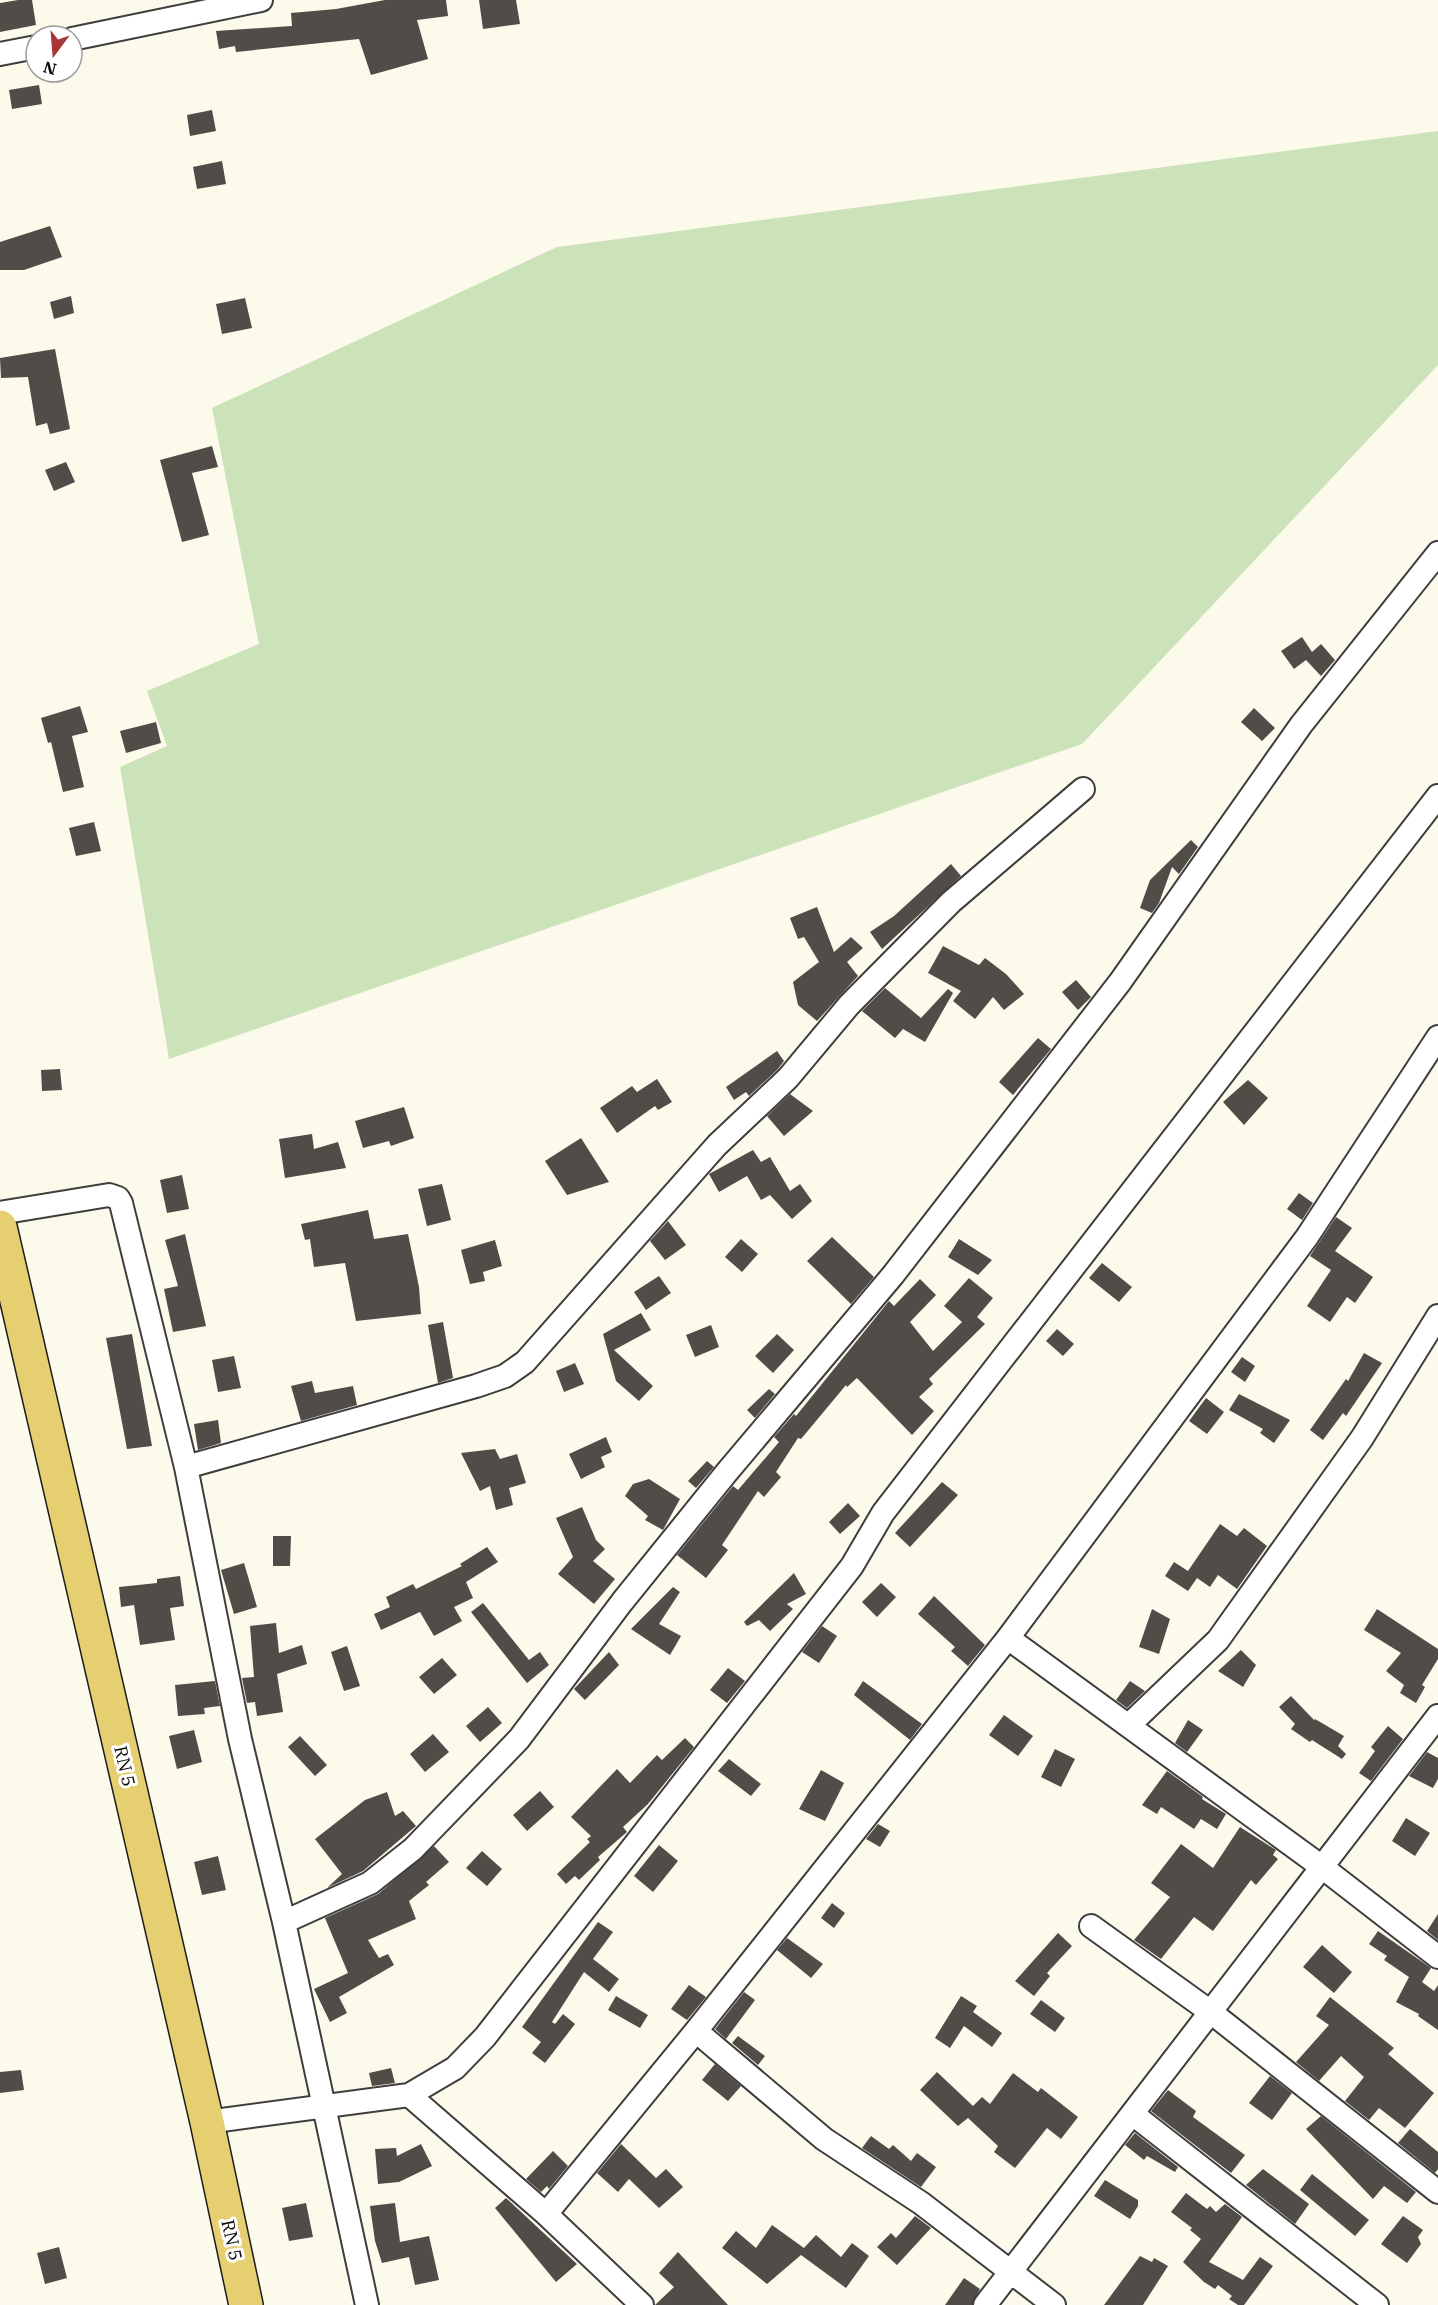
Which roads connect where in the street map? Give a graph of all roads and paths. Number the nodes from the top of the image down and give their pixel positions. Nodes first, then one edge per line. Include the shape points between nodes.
1 (261, 0) edge
2 (84, 37) edge
3 (24, 49) edge
4 (0, 54) edge
5 (1438, 553) edge
6 (1083, 789) dead end
7 (1438, 796) edge
8 (1438, 1037) edge
9 (0, 1213) edge
10 (0, 1227) edge
11 (1438, 1316) edge
12 (186, 1467) junction
13 (1008, 1638) junction
14 (1438, 1716) edge
15 (1129, 1725) junction
16 (1322, 1867) junction
17 (284, 1922) junction
18 (1091, 1926) dead end
19 (1438, 1957) edge
20 (1212, 2013) junction
21 (696, 2031) junction
22 (409, 2095) junction
23 (325, 2107) junction
24 (1134, 2115) junction
25 (207, 2122) junction
26 (1438, 2192) edge
27 (546, 2214) junction
28 (1009, 2273) junction
29 (246, 2305) edge
30 (367, 2305) edge
31 (642, 2305) edge
32 (985, 2305) edge
33 (1054, 2305) edge
34 (1377, 2305) edge

1 - 2 street
3 - 4 street
5 - 17 street via 1301,725 1120,982 893,1275 622,1602 519,1739 396,1863 370,1883
6 - 12 street via 951,902 849,1005 788,1078 717,1145 525,1362 505,1376 476,1386
7 - 22 street via 883,1513 852,1566 485,2037 455,2068
8 - 13 street via 1307,1237
9 - 12 street via 109,1195 118,1198
10 - 25 main road, RN 5 / RN 5
11 - 15 street via 1362,1438 1218,1640
12 - 17 street via 240,1739
13 - 15 street
13 - 21 street
14 - 16 street
15 - 16 street
16 - 19 street
16 - 20 street
17 - 23 street
18 - 20 street
20 - 24 street
20 - 26 street
21 - 27 street
21 - 28 street via 824,2139 921,2204
22 - 23 street
22 - 27 street
23 - 25 street
23 - 30 street
24 - 28 street
24 - 34 street
25 - 29 main road, RN 5 / RN 5
27 - 31 street
28 - 32 street
28 - 33 street

